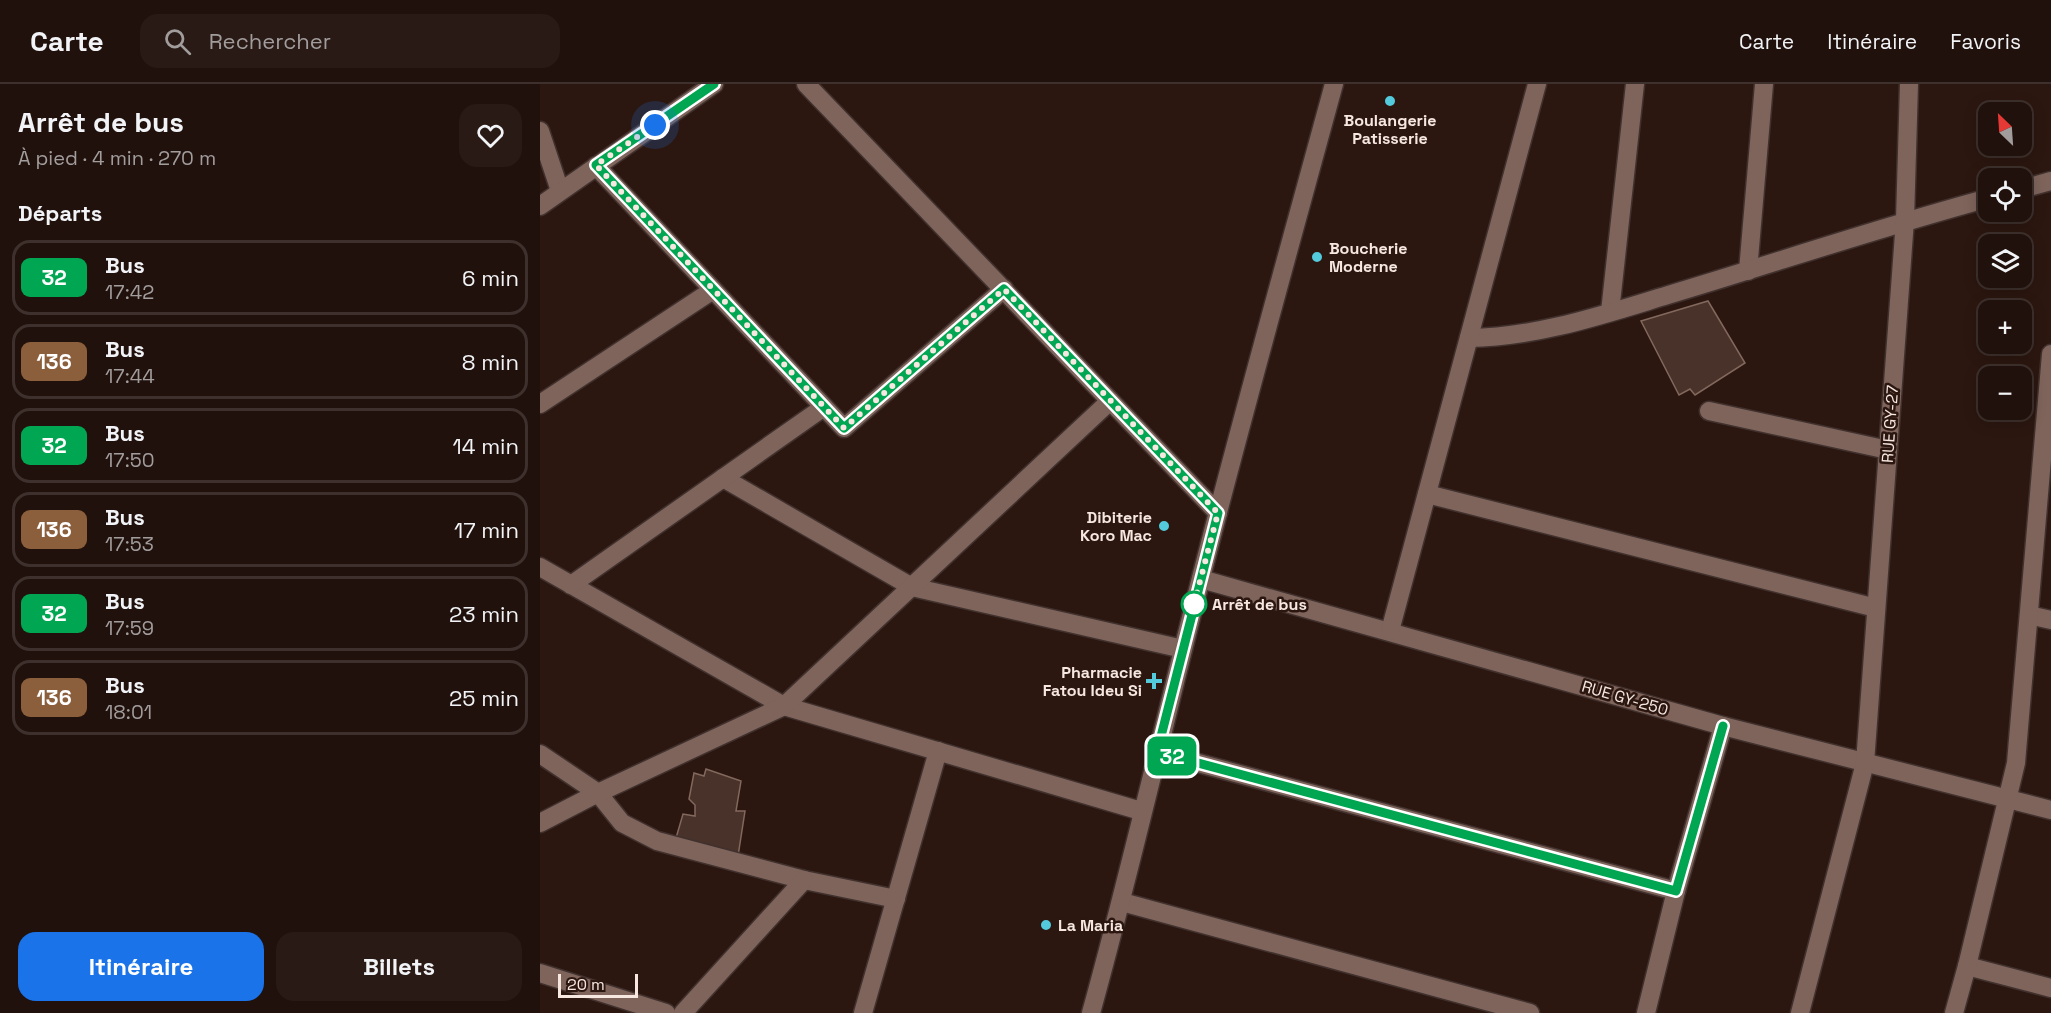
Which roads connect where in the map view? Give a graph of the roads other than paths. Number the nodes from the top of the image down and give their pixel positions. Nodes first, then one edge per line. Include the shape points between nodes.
1 (714, 84) edge
2 (806, 84) edge
3 (1334, 84) edge
4 (1537, 84) edge
5 (1635, 84) edge
6 (1764, 84) edge
7 (1910, 84) edge
8 (540, 131) edge
9 (596, 165) junction
10 (2051, 181) edge
11 (2032, 186) edge
12 (560, 191) junction
13 (1978, 201) edge
14 (540, 206) edge
15 (1905, 220) junction
16 (1748, 271) junction
17 (1004, 289) junction
18 (713, 290) junction
19 (1610, 312) junction
20 (1469, 338) junction
21 (2051, 354) edge
22 (2050, 377) edge
23 (1110, 401) junction
24 (540, 404) edge
25 (824, 407) junction
26 (1709, 411) dead end
27 (1888, 450) junction
28 (723, 478) junction
29 (1427, 494) junction
30 (2045, 494) edge
31 (1218, 513) junction
32 (540, 567) edge
33 (1201, 579) junction
34 (571, 585) junction
35 (912, 587) junction
36 (1876, 608) junction
37 (2029, 615) junction
38 (2051, 620) edge
39 (1390, 631) junction
40 (1183, 649) junction
41 (784, 706) junction
42 (1723, 726) junction
43 (938, 751) junction
44 (1157, 752) junction
45 (540, 754) edge
46 (1865, 763) junction
47 (598, 793) junction
48 (2008, 799) junction
49 (1144, 805) junction
50 (2051, 810) edge
51 (540, 823) edge
52 (804, 880) junction
53 (1676, 891) junction
54 (896, 899) junction
55 (1122, 902) junction
56 (1967, 966) junction
57 (540, 973) edge
58 (2051, 988) edge
59 (1651, 1012) edge
60 (666, 1013) edge
61 (683, 1013) edge
62 (864, 1013) edge
63 (1091, 1013) edge
64 (1530, 1013) edge
65 (1800, 1013) edge
66 (1953, 1013) edge

1 - 9 street
2 - 17 street
3 - 31 street
4 - 20 street
5 - 19 street
6 - 16 street
7 - 15 street, RUE GY-27
8 - 12 street
9 - 12 street
9 - 18 street
10 - 11 street
12 - 14 street
13 - 15 street
15 - 16 street
15 - 27 street, RUE GY-27
16 - 19 street
17 - 23 street
17 - 25 street via 844,428
18 - 24 street
18 - 25 street
19 - 20 street via 1529,334
20 - 29 street
21 - 22 street
22 - 30 street
23 - 31 street
23 - 35 street
25 - 28 street
26 - 27 street
27 - 36 street, RUE GY-27
28 - 34 street
28 - 35 street
29 - 36 street
29 - 39 street
30 - 37 street
31 - 33 street
32 - 34 street
33 - 39 street, RUE GY-250
33 - 40 street
34 - 41 street
35 - 40 street
35 - 41 street
36 - 46 street, RUE GY-27
37 - 38 street
37 - 48 street via 2016,763
39 - 42 street, RUE GY-250
40 - 44 street
41 - 43 street
41 - 47 street
42 - 46 street, RUE GY-250
42 - 53 street
43 - 49 street via 1141,811
43 - 54 street
44 - 49 street
44 - 53 street
45 - 47 street
46 - 48 street, RUE GY-250
46 - 65 street, RUE GY-27
47 - 51 street
47 - 52 street via 622,823 657,841
48 - 50 street, RUE GY-250
48 - 56 street
49 - 55 street
52 - 54 street
52 - 61 street
53 - 59 street
54 - 62 street
55 - 63 street
55 - 64 street
56 - 58 street
56 - 66 street
57 - 60 street

